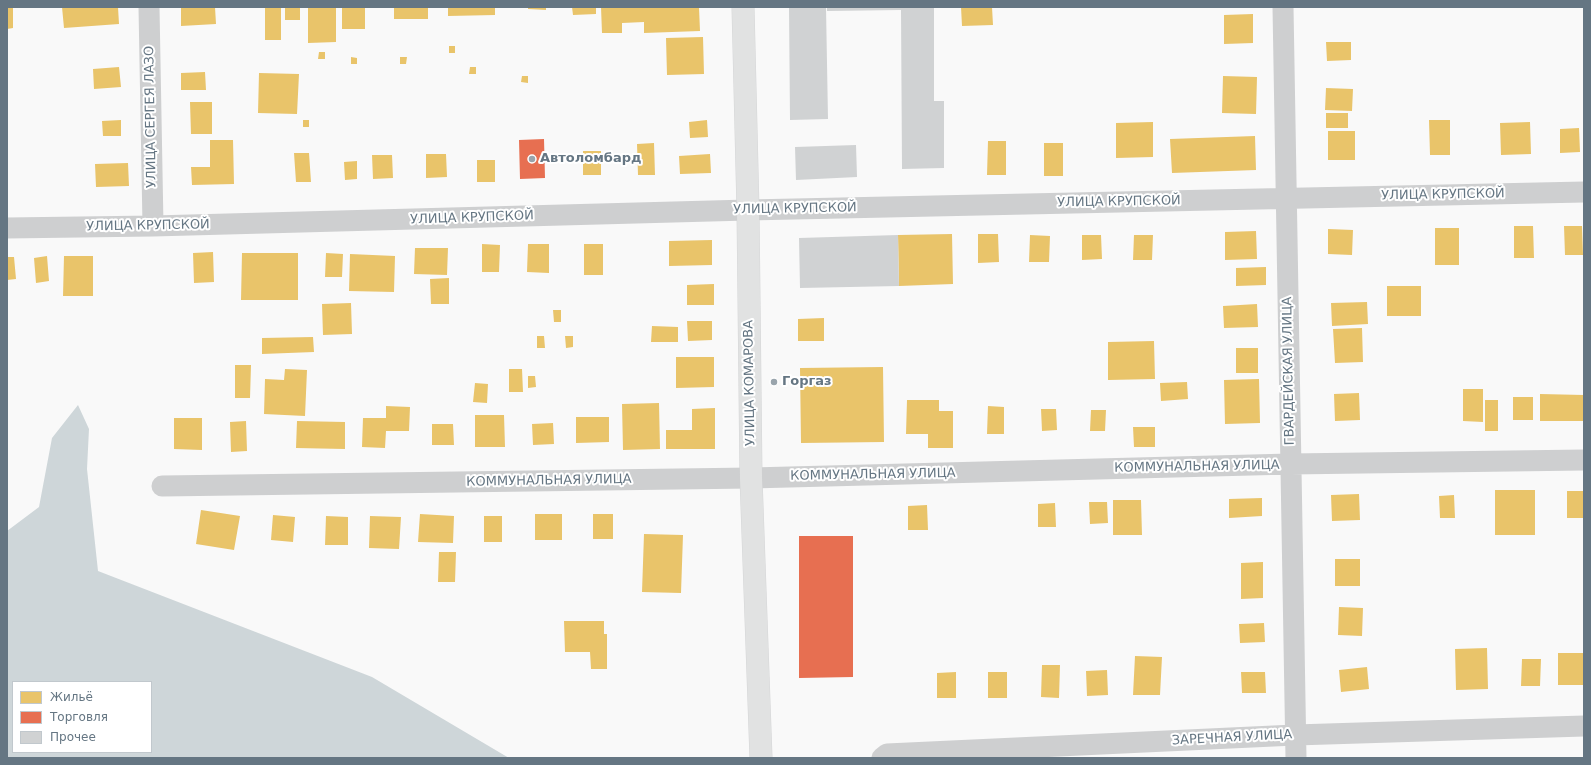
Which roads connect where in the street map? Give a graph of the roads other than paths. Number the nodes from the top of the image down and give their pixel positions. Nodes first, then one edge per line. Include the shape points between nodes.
1 (150, 7) edge
2 (743, 7) edge
3 (1283, 7) edge
4 (1584, 192) edge
5 (1286, 198) junction
6 (748, 210) junction
7 (153, 226) junction
8 (7, 228) edge
9 (1584, 460) edge
10 (1290, 464) junction
11 (751, 478) junction
12 (162, 486) dead end
13 (1584, 726) edge
14 (1295, 735) junction
15 (761, 758) edge
16 (882, 758) edge
17 (1296, 758) edge

1 - 7 street, УЛИЦА СЕРГЕЯ ЛАЗО
2 - 6 main road, УЛИЦА КОМАРОВА
3 - 5 street, ГВАРДЕЙСКАЯ УЛИЦА
4 - 5 street, УЛИЦА КРУПСКОЙ
5 - 6 street, УЛИЦА КРУПСКОЙ
5 - 10 street, ГВАРДЕЙСКАЯ УЛИЦА
6 - 7 street, УЛИЦА КРУПСКОЙ
6 - 11 main road, УЛИЦА КОМАРОВА
7 - 8 street, УЛИЦА КРУПСКОЙ
9 - 10 street, КОММУНАЛЬНАЯ УЛИЦА
10 - 11 street, КОММУНАЛЬНАЯ УЛИЦА
10 - 14 street, ГВАРДЕЙСКАЯ УЛИЦА
11 - 12 street, КОММУНАЛЬНАЯ УЛИЦА
11 - 15 main road, УЛИЦА КОМАРОВА
13 - 14 street, ЗАРЕЧНАЯ УЛИЦА
14 - 16 street, ЗАРЕЧНАЯ УЛИЦА via 887,754
14 - 17 street, ГВАРДЕЙСКАЯ УЛИЦА

